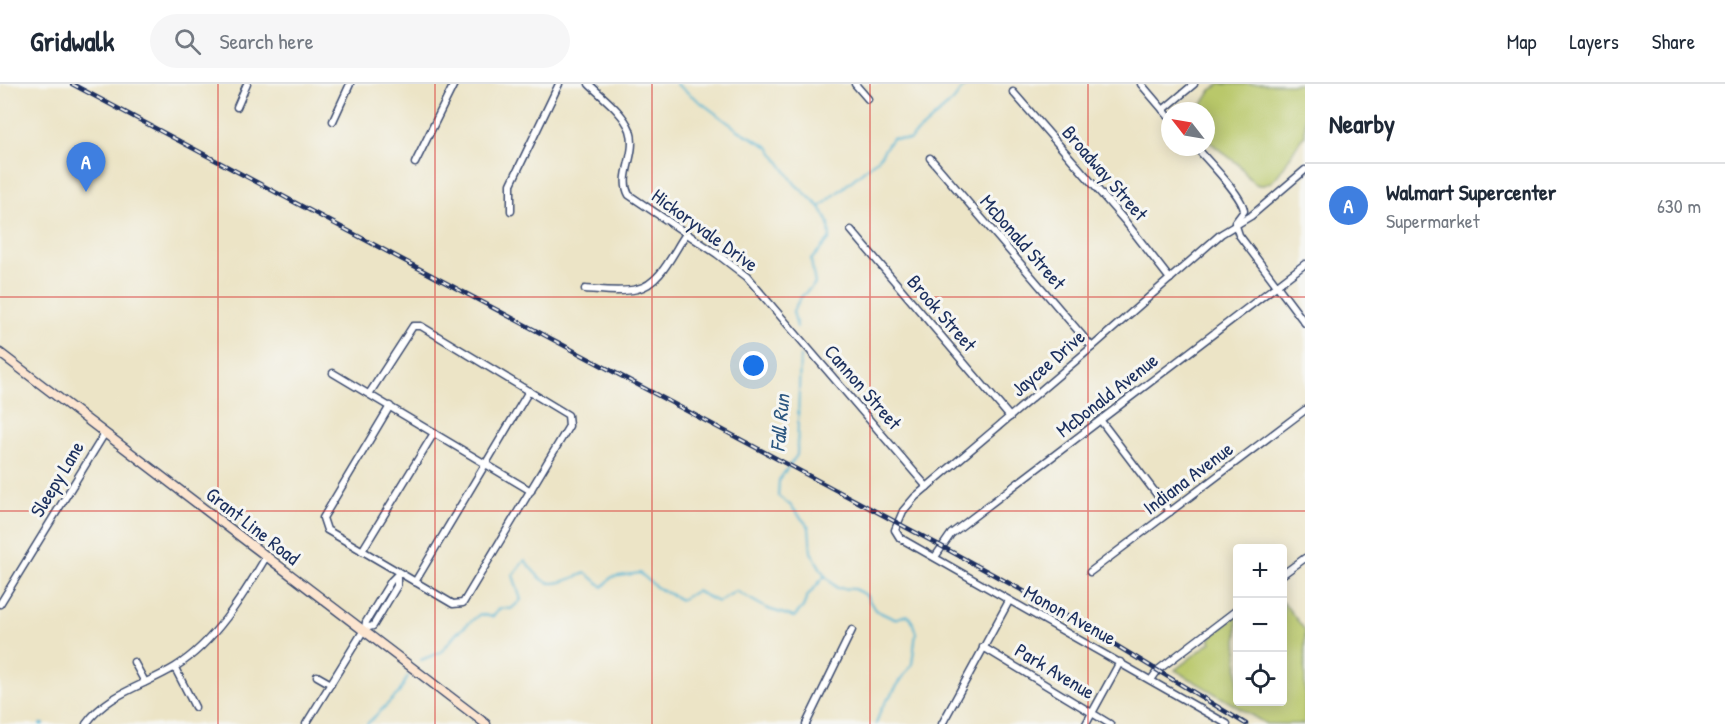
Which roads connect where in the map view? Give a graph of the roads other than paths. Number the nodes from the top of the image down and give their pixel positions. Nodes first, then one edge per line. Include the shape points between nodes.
1 (247, 84) edge
2 (350, 84) edge
3 (454, 84) edge
4 (560, 84) edge
5 (589, 84) edge
6 (855, 84) edge
7 (1141, 84) edge
8 (1194, 84) edge
9 (1012, 92) dead end
10 (868, 99) dead end
11 (1173, 102) edge
12 (237, 107) dead end
13 (1161, 108) edge
14 (333, 120) dead end
15 (1204, 156) edge
16 (930, 158) dead end
17 (415, 163) dead end
18 (1305, 170) edge
19 (511, 211) dead end
20 (1235, 224) junction
21 (851, 230) dead end
22 (686, 234) junction
23 (1305, 264) edge
24 (1170, 279) junction
25 (1277, 286) junction
26 (585, 289) dead end
27 (774, 309) joint
28 (1305, 323) edge
29 (1092, 348) junction
30 (0, 353) edge
31 (333, 373) dead end
32 (528, 391) junction
33 (369, 394) junction
34 (390, 406) junction
35 (1305, 410) edge
36 (1010, 417) junction
37 (1101, 421) junction
38 (105, 433) junction
39 (434, 433) junction
40 (486, 464) junction
41 (927, 487) junction
42 (531, 490) junction
43 (1170, 512) junction
44 (897, 536) joint
45 (362, 551) junction
46 (266, 557) junction
47 (935, 557) junction
48 (1305, 558) edge
49 (1287, 571) edge
50 (1090, 572) dead end
51 (398, 576) junction
52 (415, 582) junction
53 (1009, 601) junction
54 (0, 604) edge
55 (1233, 613) edge
56 (364, 629) junction
57 (852, 630) dead end
58 (983, 647) junction
59 (134, 662) dead end
60 (1120, 662) junction
61 (175, 668) junction
62 (317, 676) dead end
63 (1151, 680) junction
64 (145, 682) junction
65 (331, 684) junction
66 (195, 707) dead end
67 (1092, 713) junction
68 (86, 724) edge
69 (306, 724) edge
70 (486, 724) edge
71 (806, 724) edge
72 (942, 724) edge
73 (1086, 724) edge
74 (1110, 724) edge
75 (1227, 724) edge

1 - 12 street
2 - 14 street
3 - 17 street
4 - 19 street via 511,184
5 - 22 street, Hickoryvale Drive via 628,127 632,156 624,183 629,195
6 - 10 street
7 - 13 street
8 - 11 street
9 - 24 street, Broadway Street
15 - 20 street via 1243,206
16 - 29 street, McDonald Street
18 - 20 street, Jaycee Drive via 1251,216
20 - 24 street, Jaycee Drive
20 - 25 street
21 - 36 street, Brook Street
22 - 26 street via 655,279 644,287
22 - 27 street, Hickoryvale Drive via 737,268
23 - 25 street, McDonald Avenue
24 - 29 street, Jaycee Drive
25 - 28 street
25 - 37 street, McDonald Avenue
27 - 41 street, Cannon Street
29 - 36 street, Jaycee Drive
30 - 38 main road, Grant Line Road
31 - 33 street
32 - 33 street via 421,326 412,326
32 - 40 street
32 - 42 street via 568,415 569,426
33 - 34 street
34 - 39 street
34 - 45 street via 323,518 327,530
35 - 43 street, Indiana Avenue
36 - 41 street, Jaycee Drive
37 - 43 street
37 - 47 street, McDonald Avenue via 951,534
38 - 46 main road, Grant Line Road
38 - 54 street, Sleepy Lane
39 - 40 street
39 - 45 street
40 - 42 street
40 - 52 street
41 - 44 street, Jaycee Drive via 903,511 895,530
42 - 52 street via 463,603 453,604
43 - 50 street, Indiana Avenue
44 - 47 street, Monon Avenue
45 - 51 street
46 - 56 main road, Grant Line Road
46 - 61 street via 215,634
47 - 53 street, Monon Avenue
48 - 49 street
51 - 52 street
51 - 56 street via 391,581
53 - 58 street
53 - 60 street, Monon Avenue
55 - 63 street via 1158,670
56 - 65 street
56 - 70 main road, Grant Line Road
57 - 71 street
58 - 67 street, Park Avenue
58 - 72 street
59 - 64 street
60 - 63 street, Monon Avenue
60 - 67 street
61 - 64 street
61 - 66 street
62 - 65 street
63 - 75 street, Monon Avenue
64 - 68 street via 103,705
65 - 69 street
67 - 73 street
67 - 74 street, Park Avenue

